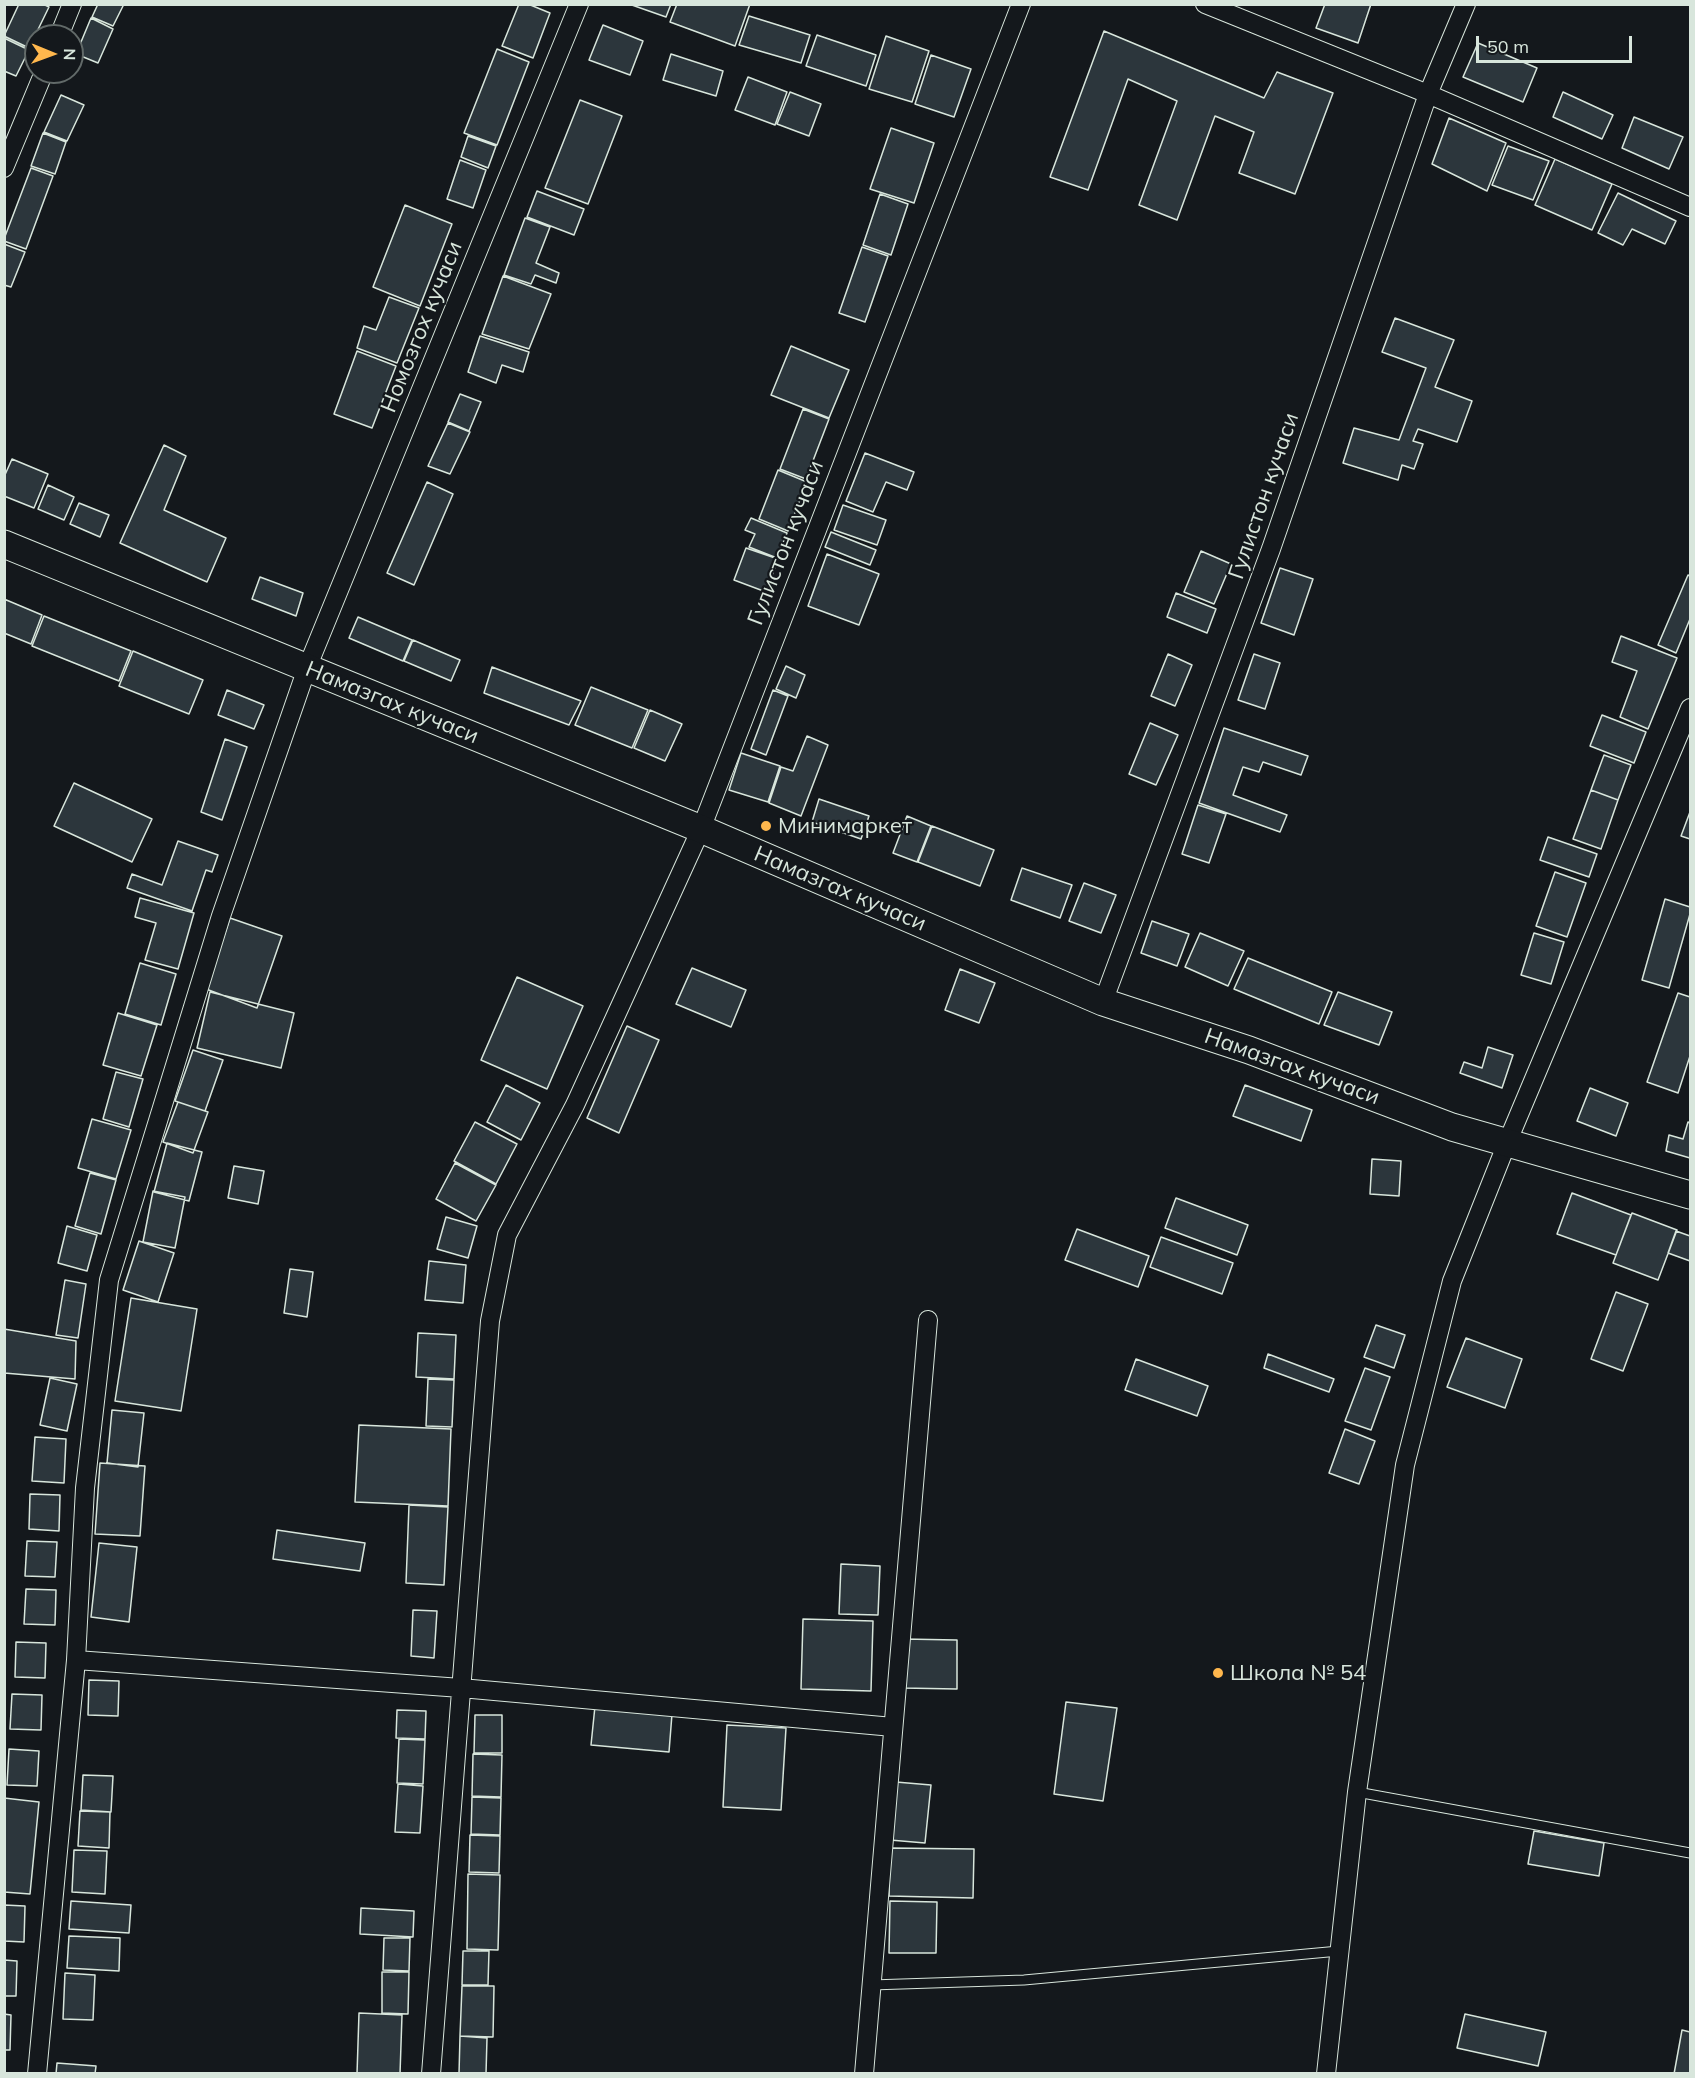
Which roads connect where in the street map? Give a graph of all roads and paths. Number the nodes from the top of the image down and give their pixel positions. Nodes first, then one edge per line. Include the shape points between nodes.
1 (72, 4) edge
2 (579, 4) edge
3 (1021, 4) edge
4 (1204, 4) edge
5 (1466, 4) edge
6 (64, 24) edge
7 (39, 84) edge
8 (1428, 94) junction
9 (4, 168) edge
10 (1690, 207) edge
11 (4, 544) edge
12 (307, 668) junction
13 (1690, 708) edge
14 (701, 829) junction
15 (1103, 1002) junction
16 (1507, 1143) junction
17 (1690, 1195) edge
18 (928, 1320) dead end
19 (76, 1660) junction
20 (461, 1688) junction
21 (893, 1727) junction
22 (1357, 1792) junction
23 (1690, 1853) edge
24 (1339, 1951) junction
25 (871, 1985) junction
26 (37, 2073) edge
27 (431, 2073) edge
28 (864, 2073) edge
29 (1326, 2073) edge

1 - 6 street
2 - 12 street, Номозгох кучаси
3 - 14 street, Гулистон кучаси
4 - 8 street
5 - 8 street, Гулистон кучаси
7 - 9 street
8 - 10 street
8 - 15 street, Гулистон кучаси via 1271,549
11 - 12 street, Намазгах кучаси
12 - 14 street, Намазгах кучаси
12 - 19 street, Номозгох кучаси via 221,916 109,1280 85,1488
13 - 16 street
14 - 15 street, Намазгах кучаси
14 - 20 street, Гулистон кучаси via 575,1105 507,1235 490,1321
15 - 16 street, Намазгах кучаси via 1249,1050 1452,1127
16 - 17 street, Намазгах кучаси
16 - 22 street via 1452,1281 1405,1465
18 - 21 street
19 - 20 street
19 - 26 street, Номозгох кучаси
20 - 21 street
20 - 27 street, Гулистон кучаси
21 - 25 street
22 - 23 lane
22 - 24 street
24 - 25 lane via 1024,1980
24 - 29 street
25 - 28 street

